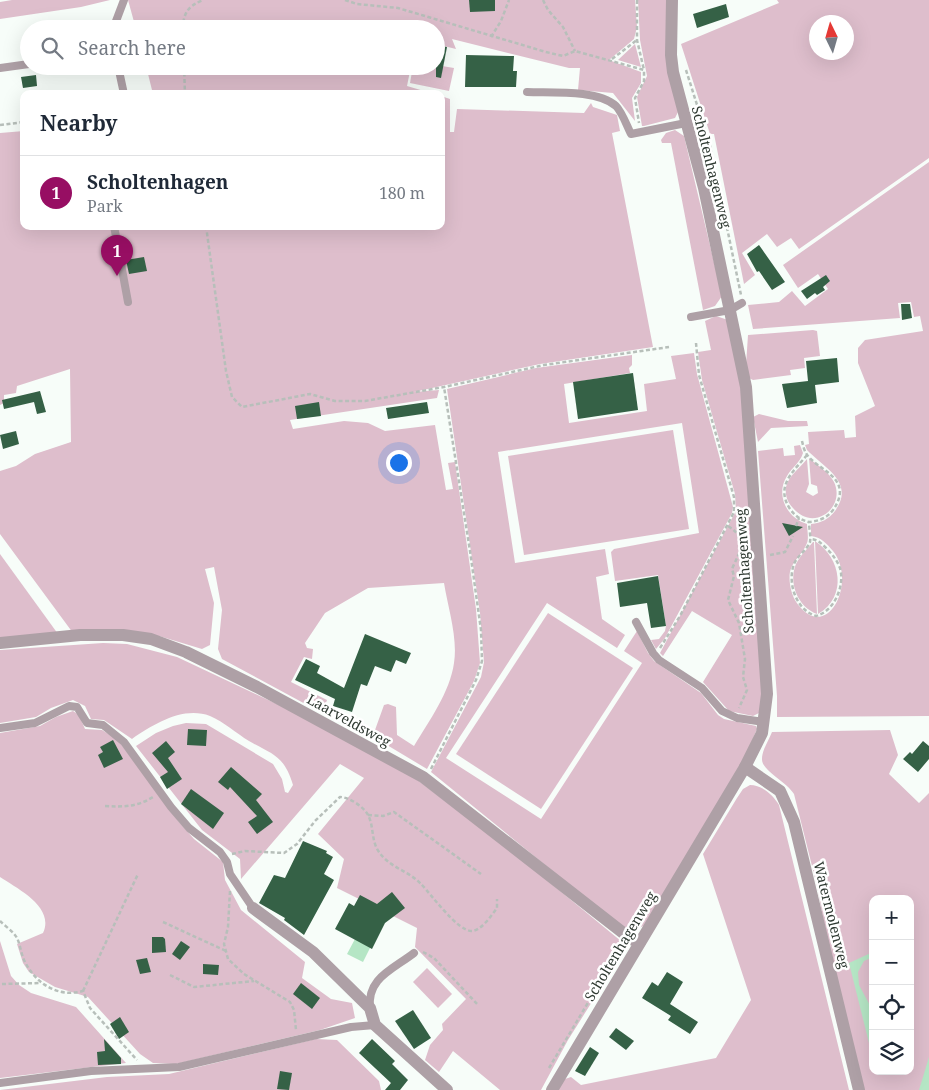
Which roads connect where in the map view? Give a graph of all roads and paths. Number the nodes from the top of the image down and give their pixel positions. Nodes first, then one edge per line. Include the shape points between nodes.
1 (124, 0) edge
2 (204, 0) edge
3 (344, 0) edge
4 (509, 0) edge
5 (543, 0) edge
6 (637, 0) edge
7 (672, 0) edge
8 (116, 20) edge
9 (184, 20) edge
10 (437, 20) edge
11 (445, 22) edge
12 (492, 37) junction
13 (638, 40) junction
14 (575, 51) junction
15 (612, 60) junction
16 (684, 64) dead end
17 (20, 65) edge
18 (0, 68) edge
19 (644, 70) junction
20 (120, 75) edge
21 (184, 75) edge
22 (123, 90) edge
23 (185, 90) edge
24 (527, 92) dead end
25 (20, 122) edge
26 (686, 123) junction
27 (0, 125) edge
28 (642, 132) junction
29 (727, 226) dead end
30 (115, 230) edge
31 (207, 230) edge
32 (128, 302) dead end
33 (742, 303) dead end
34 (730, 310) junction
35 (691, 317) dead end
36 (696, 343) dead end
37 (669, 347) dead end
38 (444, 387) junction
39 (802, 441) dead end
40 (807, 455) junction
41 (799, 518) junction
42 (809, 522) junction
43 (728, 526) junction
44 (796, 526) dead end
45 (793, 536) dead end
46 (810, 539) junction
47 (758, 556) junction
48 (636, 622) dead end
49 (0, 643) edge
50 (655, 655) junction
51 (737, 718) junction
52 (764, 722) junction
53 (0, 728) edge
54 (745, 767) junction
55 (426, 779) junction
56 (160, 792) junction
57 (105, 806) dead end
58 (368, 815) junction
59 (227, 862) junction
60 (138, 874) dead end
61 (230, 874) junction
62 (480, 874) dead end
63 (497, 899) dead end
64 (253, 908) joint
65 (0, 922) edge
66 (163, 922) dead end
67 (640, 942) junction
68 (226, 951) junction
69 (414, 953) joint
70 (170, 975) dead end
71 (255, 981) junction
72 (40, 983) junction
73 (2, 984) dead end
74 (83, 991) junction
75 (478, 1005) dead end
76 (370, 1008) junction
77 (375, 1025) junction
78 (297, 1040) junction
79 (148, 1070) junction
80 (0, 1083) edge
81 (447, 1090) edge
82 (552, 1090) edge
83 (859, 1090) edge

1 - 8 lane
2 - 9 path via 186,11
3 - 10 path via 398,8
4 - 12 path
5 - 14 path via 563,27
6 - 13 path
7 - 26 street, Scholtenhagenweg via 671,55
11 - 12 path
12 - 14 path via 564,56
13 - 15 path
13 - 19 path
14 - 15 path
15 - 19 path
16 - 29 path, Scholtenhagenweg via 710,146
17 - 18 lane
19 - 28 path via 644,81 635,98
20 - 22 lane
21 - 23 path
24 - 28 lane via 583,94 603,99 617,107 631,134
25 - 27 path
26 - 28 lane
26 - 34 street, Scholtenhagenweg via 704,188
30 - 32 lane
31 - 38 path via 226,370 232,396 242,407 310,394 335,401 365,401
33 - 34 lane
34 - 35 lane
34 - 47 street, Scholtenhagenweg via 746,387
36 - 43 path via 699,375 734,497 734,512
37 - 38 path via 544,365
38 - 55 path via 481,630 482,661 476,680
39 - 40 path
40 - 41 path via 790,474 784,488 786,503
40 - 42 path via 833,477 838,490 837,502 831,512 822,519
41 - 42 path
41 - 44 path
42 - 46 path
43 - 50 path via 680,616
43 - 51 path via 738,533 741,543 741,553 732,569 734,576 728,600 739,623 745,659 743,677 747,690
45 - 47 path via 785,552
46 - 46 path via 794,563 792,584 801,606 816,616 826,611 834,601 842,578 834,558 821,543
47 - 52 street, Scholtenhagenweg via 767,694
48 - 50 lane
49 - 55 street, Laarveldsweg via 80,635 151,639 186,652 257,687
50 - 51 lane via 702,688 722,711
51 - 52 lane
52 - 54 street, Scholtenhagenweg
53 - 56 lane via 35,723 69,706 77,707 87,722 104,725 124,742
54 - 67 street, Scholtenhagenweg
54 - 83 street, Watermolenweg via 780,791 794,822
55 - 67 street, Laarveldsweg via 631,939
56 - 57 path via 142,804
56 - 59 lane via 189,828 220,852
58 - 59 path via 355,802 340,797 297,844 284,853 245,851 230,855
58 - 62 path via 383,816 394,812
58 - 63 path via 378,851 394,867 410,874 466,930 473,931 483,925 497,908
59 - 61 lane
60 - 74 path
61 - 64 lane
61 - 68 path
64 - 76 street via 313,952
65 - 72 path via 16,936 25,961
66 - 68 path
67 - 82 street, Scholtenhagenweg
68 - 71 path via 228,959
69 - 75 path via 426,952 434,958
69 - 76 lane via 373,984 369,995
70 - 71 path via 194,987
71 - 78 path via 290,1002
72 - 73 path
72 - 74 path via 60,992 73,994
74 - 79 path via 90,1008 104,1026
76 - 77 street
77 - 78 lane via 350,1027
77 - 81 street
78 - 79 lane via 179,1067
79 - 80 lane via 91,1071

